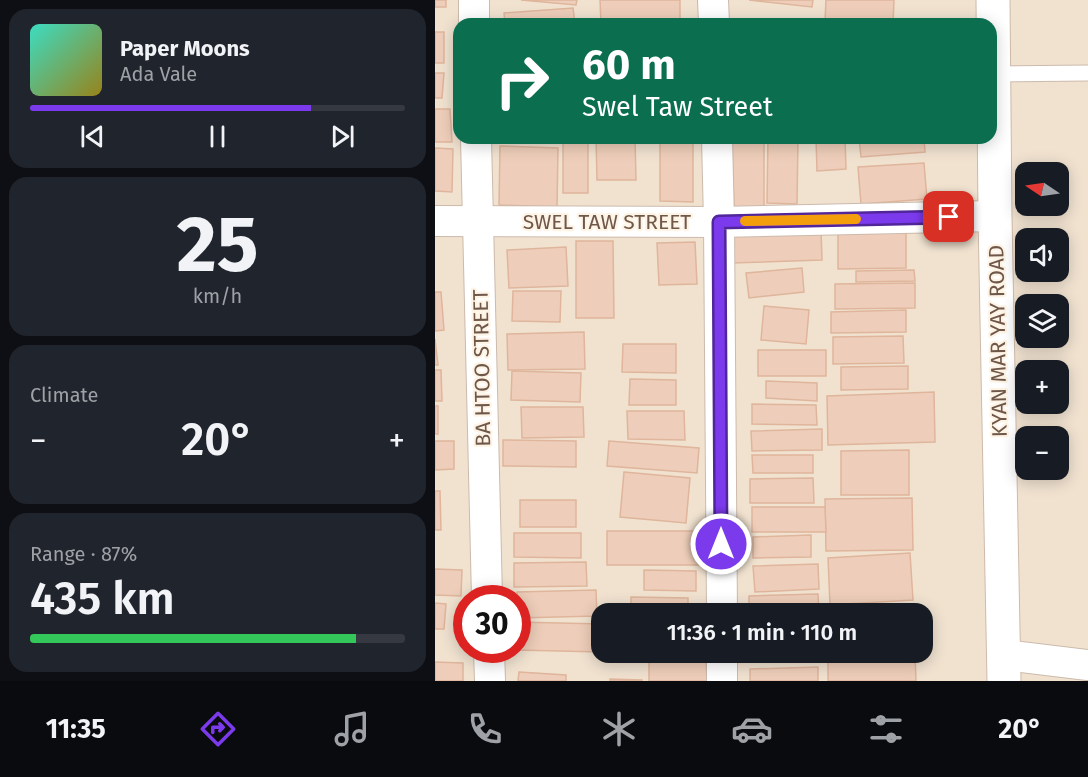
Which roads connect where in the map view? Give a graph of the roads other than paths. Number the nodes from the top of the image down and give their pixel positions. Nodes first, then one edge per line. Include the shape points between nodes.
1 (474, 0) edge
2 (713, 0) edge
3 (993, 0) edge
4 (474, 18) edge
5 (714, 18) edge
6 (993, 18) edge
7 (1088, 73) edge
8 (997, 74) edge
9 (476, 144) edge
10 (717, 144) edge
11 (994, 144) edge
12 (995, 216) junction
13 (435, 221) edge
14 (478, 221) junction
15 (719, 222) junction
16 (487, 585) edge
17 (721, 603) edge
18 (489, 663) edge
19 (722, 663) edge
20 (1088, 664) edge
21 (1004, 668) edge
22 (490, 681) edge
23 (722, 681) edge

1 - 4 street
2 - 5 street
3 - 6 street, KYAN MAR YAY ROAD
7 - 8 lane
9 - 14 street, BA HTOO STREET
10 - 15 street
11 - 12 street, KYAN MAR YAY ROAD
12 - 15 street, SWEL TAW STREET
12 - 21 street, KYAN MAR YAY ROAD
13 - 14 street, SWEL TAW STREET
14 - 15 street, SWEL TAW STREET
14 - 16 street, BA HTOO STREET
15 - 17 street
18 - 22 street
19 - 23 street
20 - 21 street

